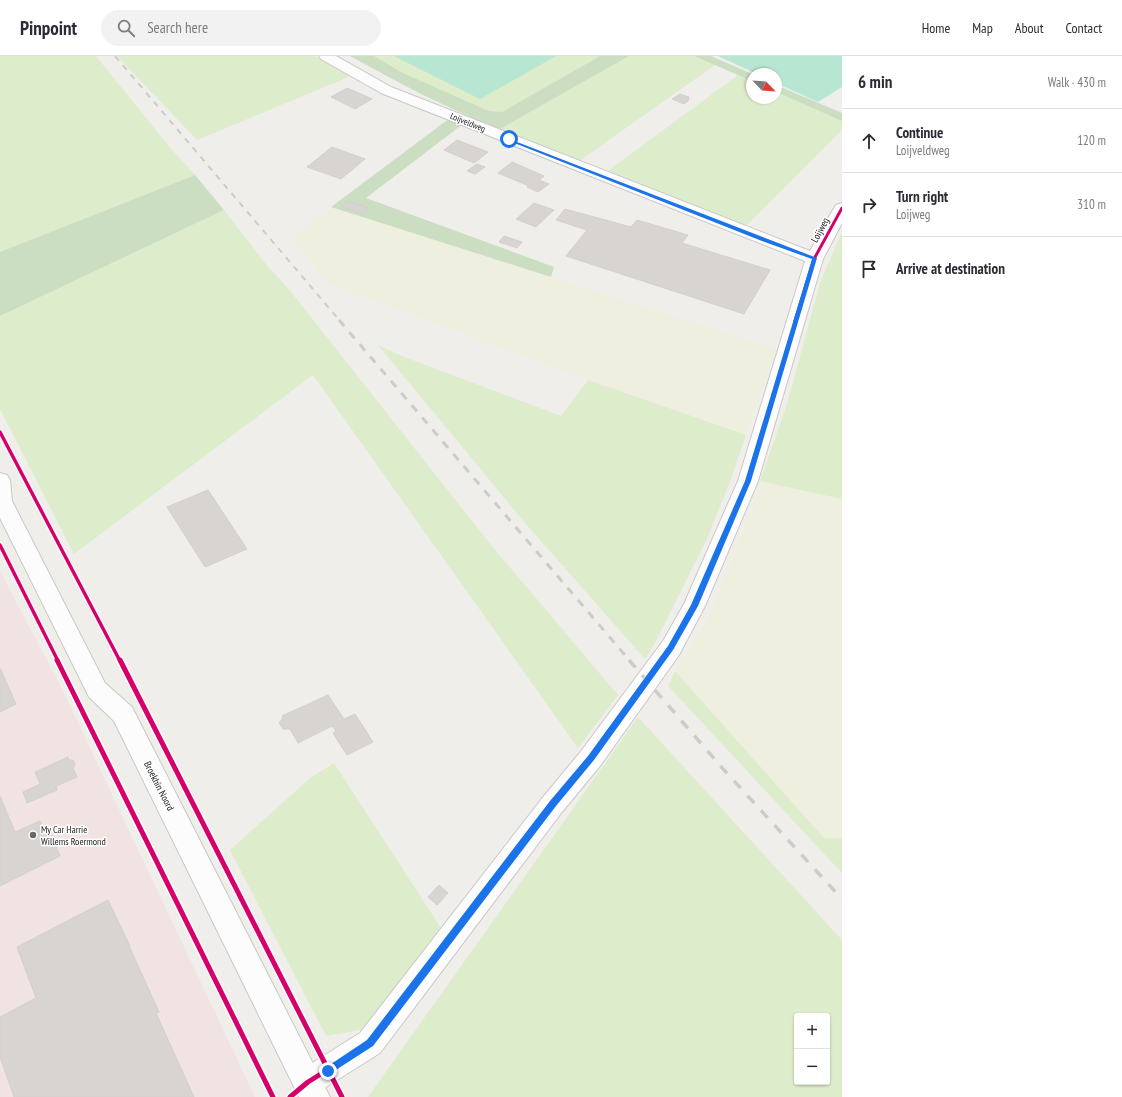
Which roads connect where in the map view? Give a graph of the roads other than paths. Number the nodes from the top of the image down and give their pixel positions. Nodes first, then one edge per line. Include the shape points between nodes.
1 (326, 56) edge
2 (842, 208) edge
3 (814, 258) junction
4 (0, 480) edge
5 (311, 1090) edge

1 - 3 street, Loijveldweg via 386,90
2 - 3 street, Loijweg
3 - 5 street, Loijweg via 748,481 694,606 670,648 591,758 548,810 370,1043
4 - 5 street, Broekhin Noord via 2,501 97,690 123,714

